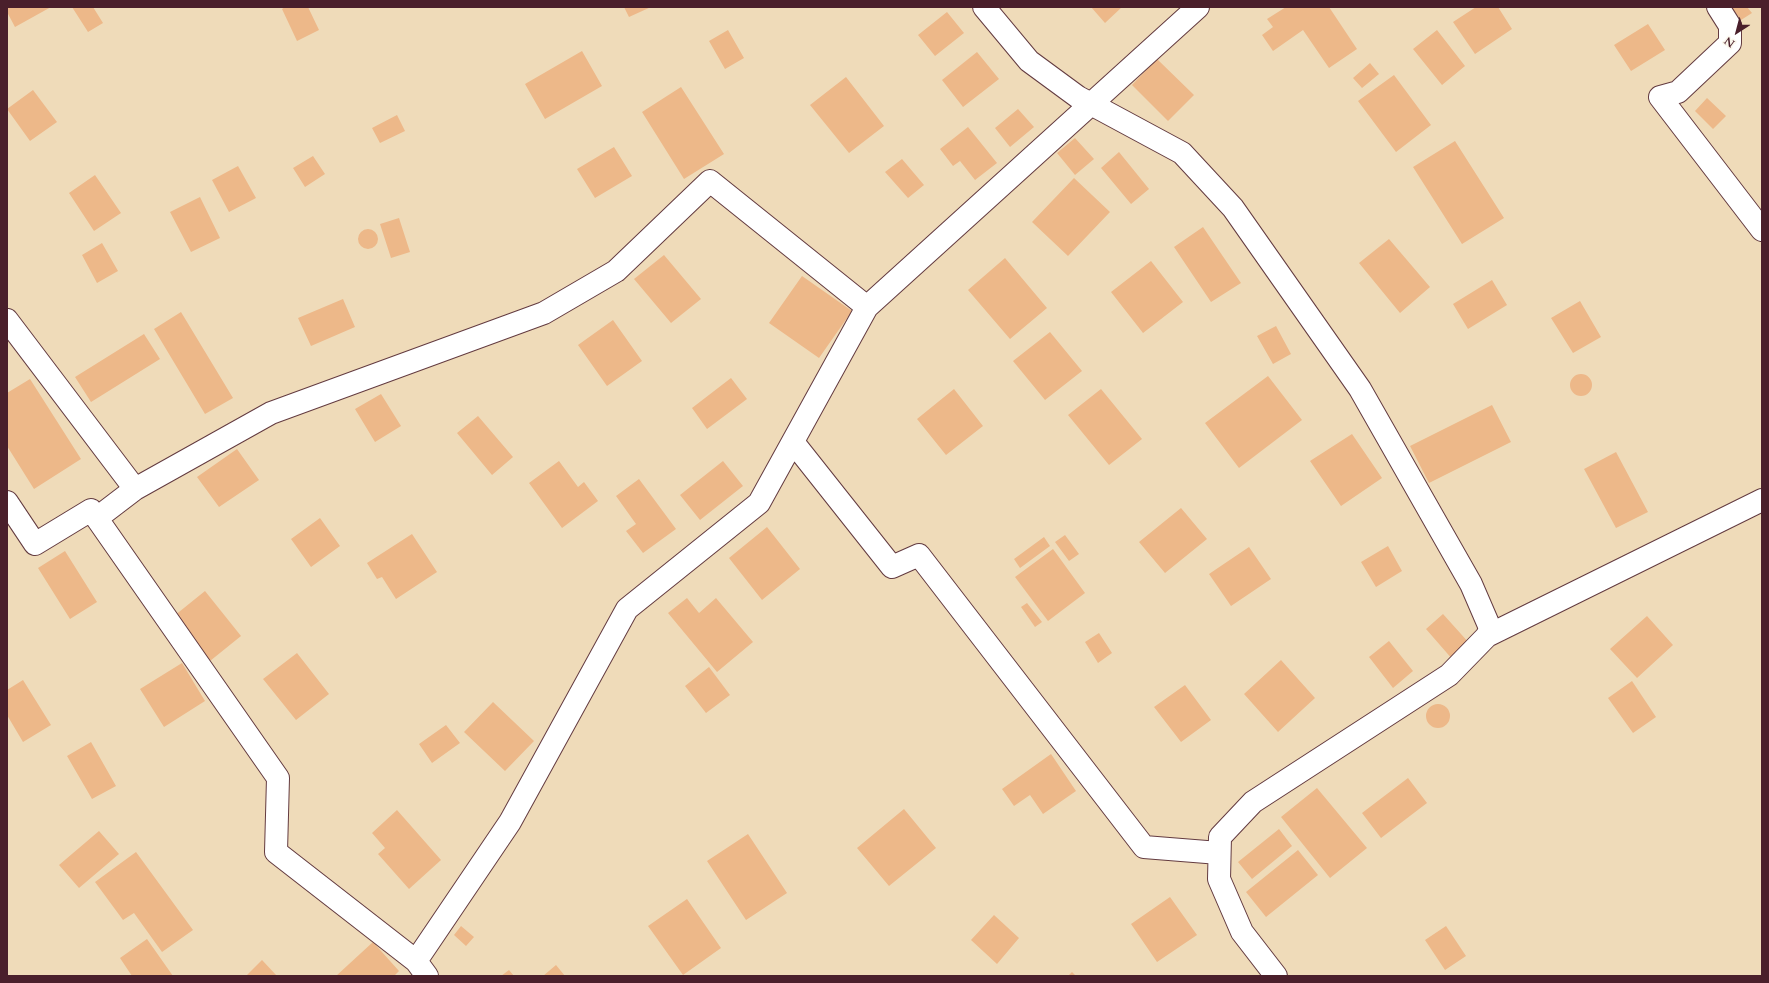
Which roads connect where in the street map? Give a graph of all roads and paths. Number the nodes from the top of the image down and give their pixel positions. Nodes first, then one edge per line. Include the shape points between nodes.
1 (984, 7) edge
2 (1198, 7) edge
3 (1718, 7) edge
4 (1092, 104) junction
5 (1762, 230) edge
6 (867, 307) junction
7 (7, 320) edge
8 (794, 442) junction
9 (135, 489) junction
10 (1762, 500) edge
11 (7, 502) edge
12 (97, 518) junction
13 (1488, 636) junction
14 (1219, 853) junction
15 (421, 969) edge
16 (1276, 976) edge

1 - 4 street via 1029,61 1078,97
2 - 4 street
3 - 5 street via 1730,26 1730,43 1678,92 1660,97
4 - 6 street
4 - 13 street via 1182,153 1233,208 1360,389 1471,584 1490,628
6 - 8 street
6 - 9 street via 710,181 616,271 544,313 272,413
7 - 9 street
8 - 14 street via 892,567 918,555 1144,847
8 - 15 street via 759,503 627,609 510,822
9 - 12 street
10 - 13 street
11 - 12 street via 35,544 91,510
12 - 15 street via 278,778 276,852
13 - 14 street via 1449,675 1253,802 1220,836
14 - 16 street via 1219,879 1242,932

